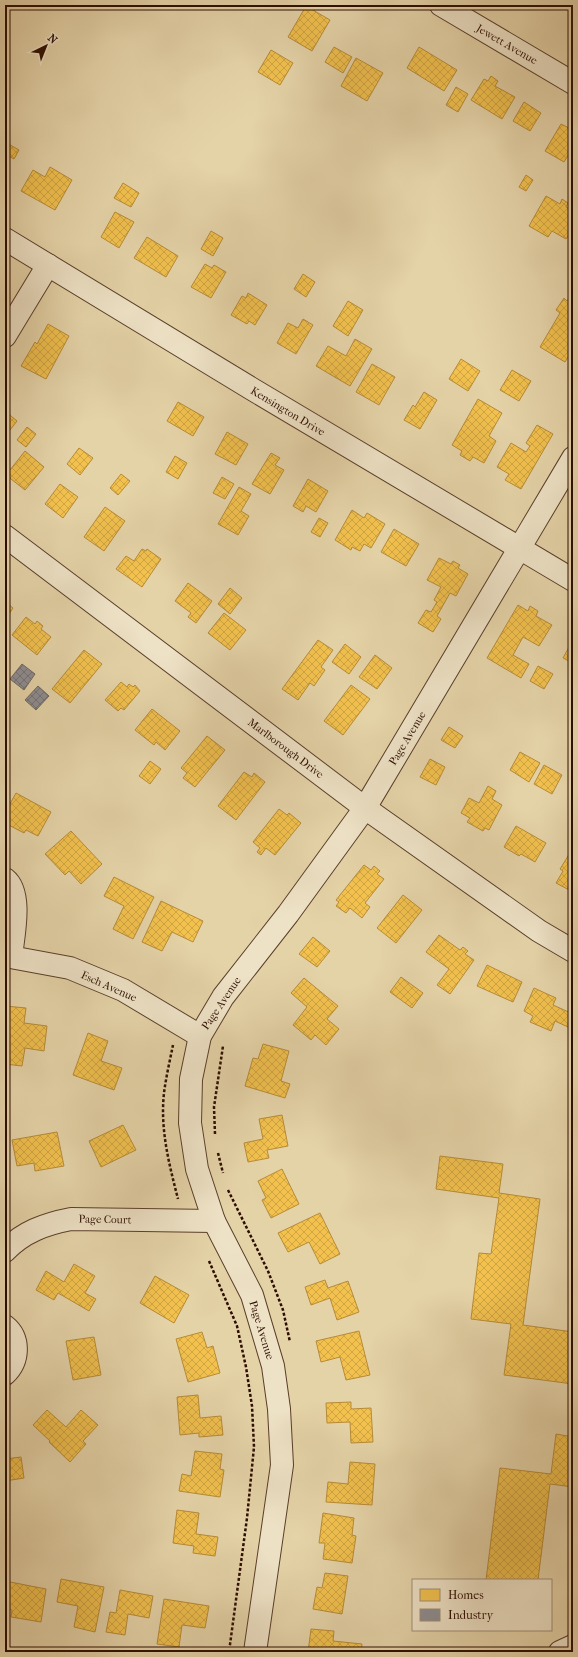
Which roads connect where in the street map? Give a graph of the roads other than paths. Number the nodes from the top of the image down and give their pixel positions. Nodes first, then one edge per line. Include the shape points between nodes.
1 (441, 5) edge
2 (573, 83) edge
3 (5, 239) edge
4 (48, 265) junction
5 (5, 336) edge
6 (573, 458) edge
7 (5, 536) edge
8 (519, 549) junction
9 (573, 580) edge
10 (365, 808) junction
11 (5, 879) edge
12 (573, 951) edge
13 (8, 957) edge
14 (200, 1036) junction
15 (214, 1221) junction
16 (5, 1251) edge
17 (5, 1326) edge
18 (5, 1374) edge
19 (573, 1646) edge
20 (256, 1652) edge
21 (560, 1652) edge

1 - 2 street, Jewett Avenue
3 - 4 street, Kensington Drive
4 - 5 street
4 - 8 street, Kensington Drive
6 - 8 street, Page Avenue
7 - 10 street, Marlborough Drive
8 - 9 street, Kensington Drive
8 - 10 street, Page Avenue
10 - 12 street, Marlborough Drive via 526,922
10 - 14 street, Page Avenue via 288,914 223,997
11 - 13 street, Esch Avenue via 9,882 16,903
13 - 14 street, Esch Avenue via 70,968 123,990
14 - 15 street, Page Avenue via 191,1079 190,1123 197,1169
15 - 16 street, Page Court via 71,1219 32,1230
15 - 20 street, Page Avenue via 252,1295 273,1366 279,1409 282,1465
17 - 18 street via 14,1338 16,1350 14,1360
19 - 21 street

